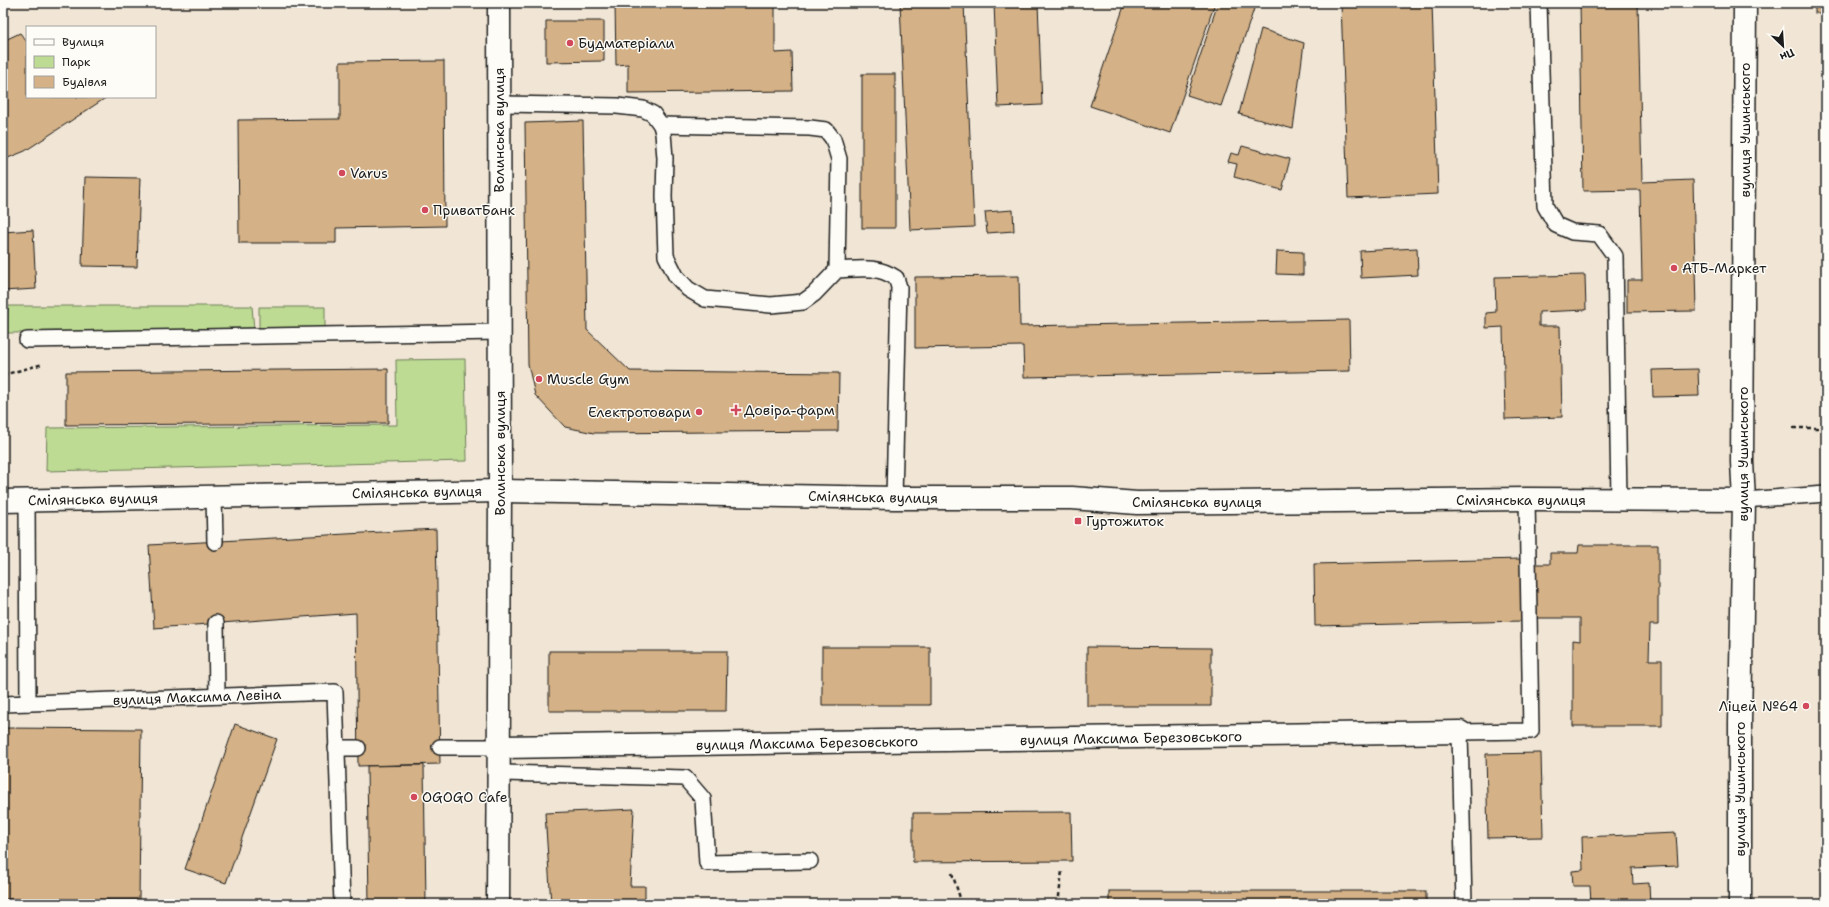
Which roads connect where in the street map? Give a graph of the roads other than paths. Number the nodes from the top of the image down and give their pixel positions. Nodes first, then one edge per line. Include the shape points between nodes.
1 (498, 3) edge
2 (1539, 3) edge
3 (1745, 3) edge
4 (500, 104) junction
5 (661, 125) junction
6 (837, 270) junction
7 (500, 332) junction
8 (27, 340) dead end
9 (500, 491) junction
10 (1826, 494) edge
11 (214, 496) junction
12 (894, 498) junction
13 (1527, 499) junction
14 (1619, 499) junction
15 (1744, 500) junction
16 (3, 501) edge
17 (27, 501) junction
18 (215, 542) dead end
19 (216, 624) dead end
20 (217, 696) junction
21 (28, 703) junction
22 (3, 704) edge
23 (1460, 732) junction
24 (440, 746) dead end
25 (336, 748) junction
26 (358, 748) dead end
27 (500, 748) junction
28 (499, 773) junction
29 (810, 861) dead end
30 (342, 904) edge
31 (498, 904) edge
32 (1464, 904) edge
33 (1740, 904) edge

1 - 4 street, Волинська вулиця
2 - 14 lane via 1545,206 1556,225 1572,232 1599,234 1615,256
3 - 15 street, вулиця Ушинського via 1742,462
4 - 5 lane via 616,106 643,109 653,114
4 - 7 street, Волинська вулиця
5 - 6 lane via 826,130 833,139 839,159
5 - 6 lane via 665,158 666,256 676,276 688,289 705,299 724,302 771,305 803,302
6 - 12 lane via 873,268 896,278 898,287
7 - 8 lane
7 - 9 street, Волинська вулиця
9 - 11 street, Смілянська вулиця
9 - 12 street, Смілянська вулиця
9 - 27 street, Волинська вулиця
10 - 15 lane
11 - 17 street, Смілянська вулиця
11 - 18 lane
12 - 13 street, Смілянська вулиця via 1072,498 1137,503
13 - 14 street, Смілянська вулиця
13 - 23 lane, вулиця Максима Березовського via 1531,731
14 - 15 street, Смілянська вулиця
15 - 33 street, вулиця Ушинського
16 - 17 street, Смілянська вулиця
17 - 21 lane
19 - 20 lane
20 - 21 lane, вулиця Максима Левіна
20 - 25 lane, вулиця Максима Левіна via 335,692
21 - 22 lane, вулиця Максима Левіна
23 - 27 street, вулиця Максима Березовського
23 - 32 lane
24 - 27 lane
25 - 26 lane
25 - 30 lane
27 - 28 street, Волинська вулиця
28 - 29 lane via 685,778 704,799 707,863
28 - 31 street, Волинська вулиця

